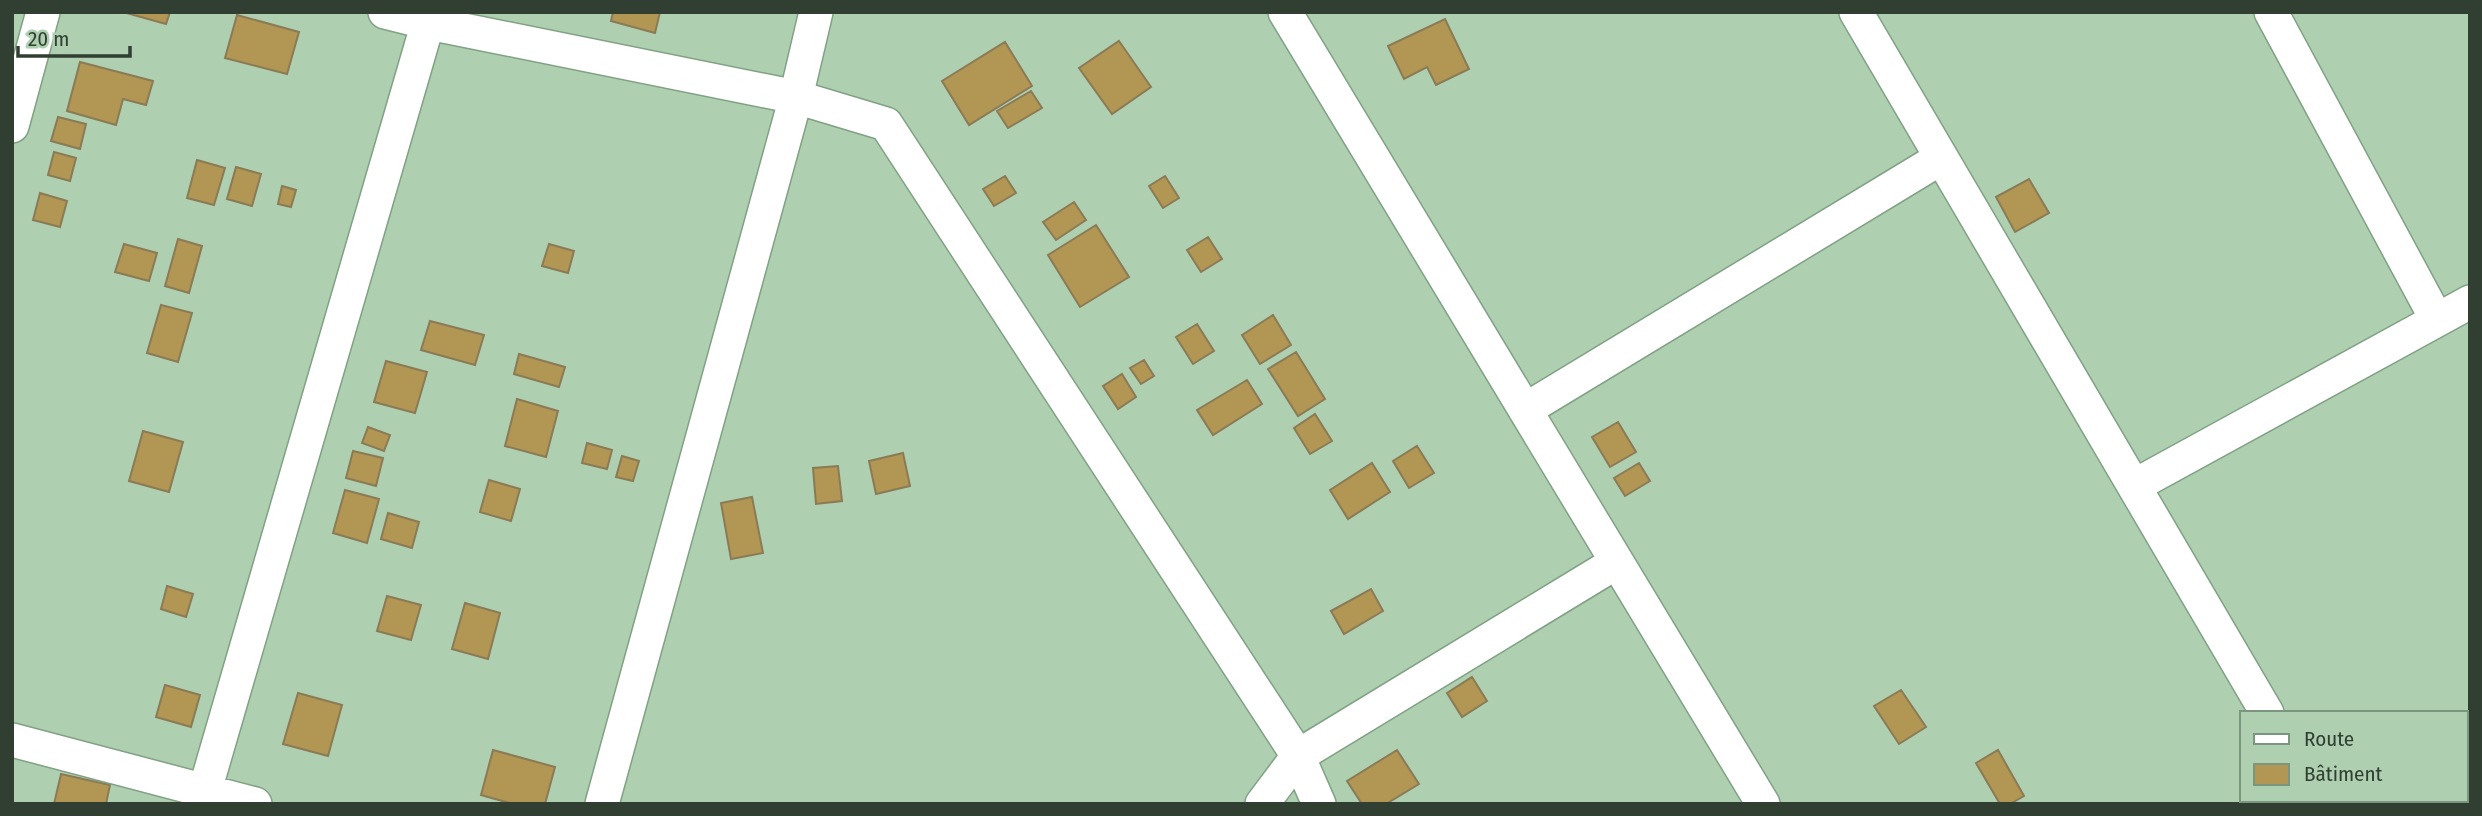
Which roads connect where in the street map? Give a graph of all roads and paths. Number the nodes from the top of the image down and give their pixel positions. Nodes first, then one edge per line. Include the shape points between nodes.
1 (43, 12) edge
2 (385, 12) edge
3 (816, 12) edge
4 (1285, 12) edge
5 (1856, 12) edge
6 (2271, 12) edge
7 (430, 18) edge
8 (796, 97) junction
9 (12, 126) edge
10 (1941, 158) junction
11 (2470, 302) edge
12 (2437, 320) junction
13 (1525, 410) junction
14 (2134, 486) junction
15 (1617, 562) junction
16 (2266, 711) edge
17 (12, 740) edge
18 (1297, 756) junction
19 (203, 797) edge
20 (255, 804) edge
21 (602, 804) edge
22 (1262, 804) edge
23 (1319, 804) edge
24 (1763, 804) edge

1 - 9 street
2 - 7 street
3 - 8 street
4 - 13 street
5 - 10 street
6 - 12 street
7 - 8 street
7 - 19 street
8 - 18 street via 886,124
8 - 21 street
10 - 13 street
10 - 14 street
11 - 12 street
12 - 14 street
13 - 15 street
14 - 16 street
15 - 18 street
15 - 24 street
17 - 19 street
18 - 22 street
18 - 23 street
19 - 20 street

